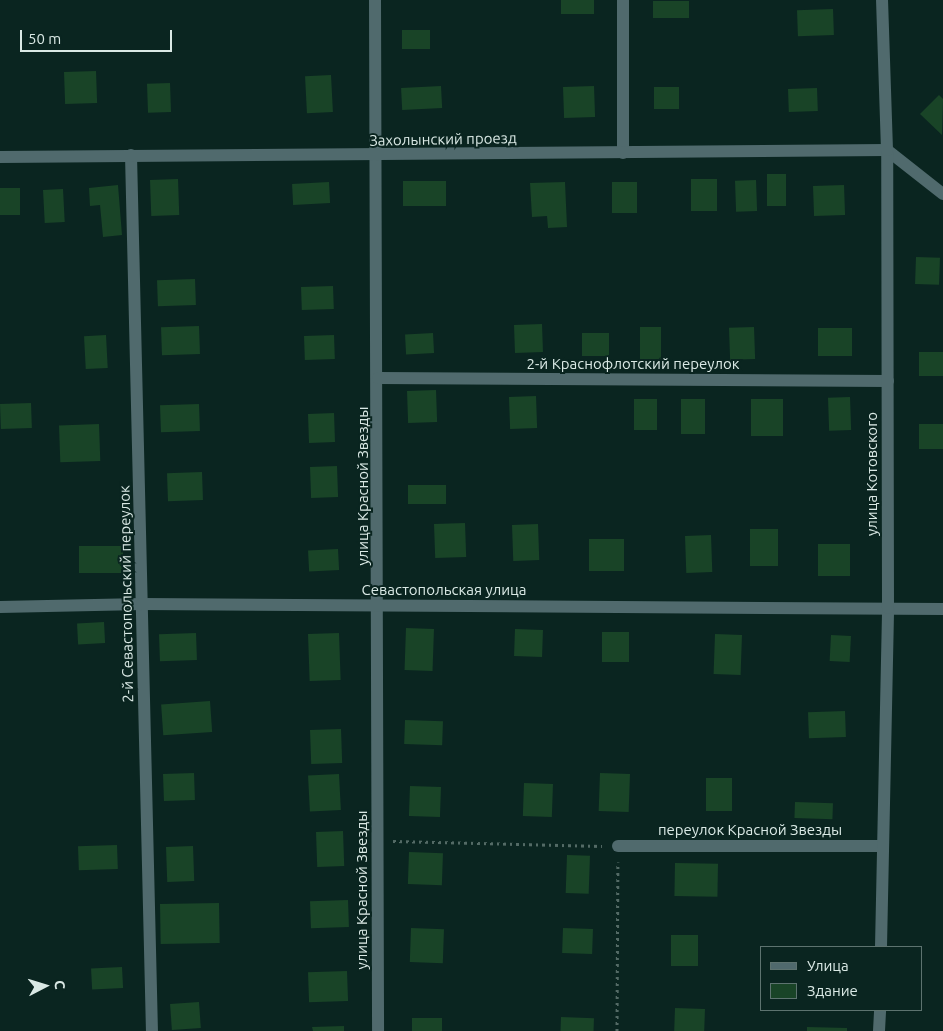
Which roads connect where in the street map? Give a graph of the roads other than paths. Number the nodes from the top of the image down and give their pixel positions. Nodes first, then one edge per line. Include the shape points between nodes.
1 (375, 0) edge
2 (623, 0) edge
3 (882, 0) edge
4 (887, 150) junction
5 (623, 153) junction
6 (131, 155) junction
7 (377, 156) junction
8 (0, 157) edge
9 (943, 194) edge
10 (378, 378) junction
11 (888, 381) junction
12 (142, 604) junction
13 (0, 607) edge
14 (379, 607) junction
15 (888, 608) junction
16 (943, 609) edge
17 (618, 846) road end
18 (883, 846) junction
19 (881, 946) edge
20 (880, 1011) edge
21 (152, 1031) edge
22 (378, 1031) edge
23 (879, 1031) edge

1 - 7 street, улица Красной Звезды
2 - 5 street
3 - 4 street, улица Котовского
4 - 5 street, Захолынский проезд
4 - 9 street
4 - 11 street, улица Котовского
5 - 7 street, Захолынский проезд
6 - 7 street, Захолынский проезд
6 - 8 street, Захолынский проезд
6 - 12 street, 2-й Севастопольский переулок
7 - 10 street, улица Красной Звезды
10 - 11 street, 2-й Краснофлотский переулок
10 - 14 street, улица Красной Звезды
11 - 15 street, улица Котовского
12 - 13 street, Севастопольская улица
12 - 14 street, Севастопольская улица
12 - 21 street, 2-й Севастопольский переулок
14 - 15 street, Севастопольская улица
14 - 22 street, улица Красной Звезды
15 - 16 street, Севастопольская улица
15 - 18 street, улица Котовского
17 - 18 street, переулок Красной Звезды
18 - 19 street, улица Котовского
20 - 23 street

